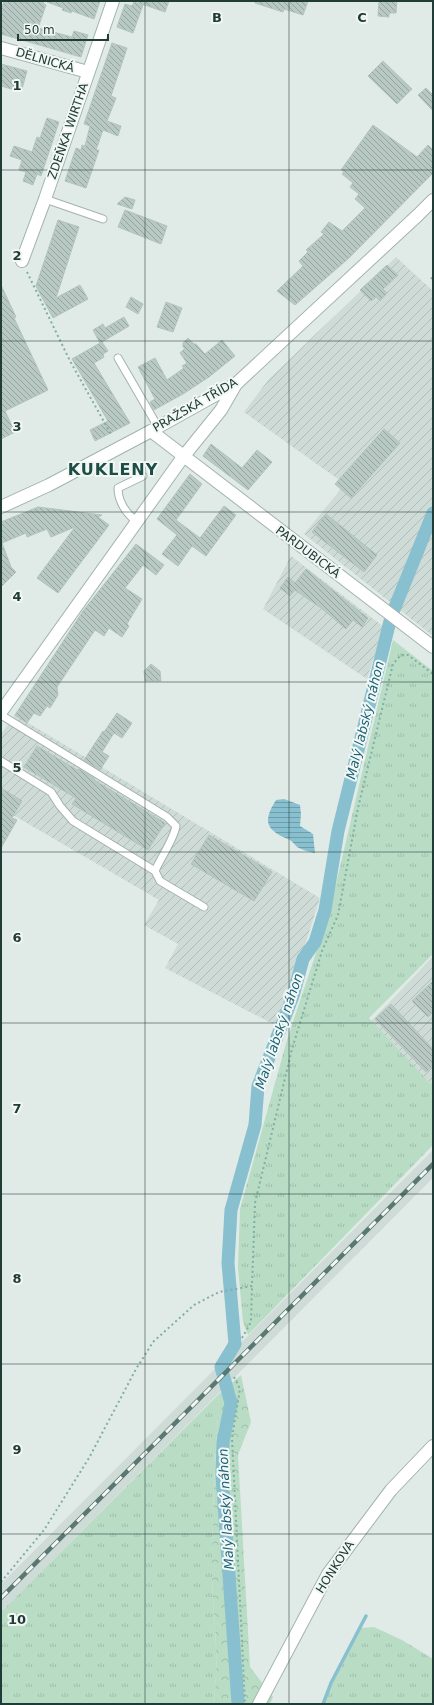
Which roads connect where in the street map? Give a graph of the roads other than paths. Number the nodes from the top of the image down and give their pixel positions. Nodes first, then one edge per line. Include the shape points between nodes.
1 (113, 1) edge
2 (1, 48) edge
3 (88, 72) junction
4 (45, 199) junction
5 (433, 200) edge
6 (103, 219) dead end
7 (22, 261) road end
8 (118, 358) dead end
9 (237, 383) junction
10 (155, 429) junction
11 (183, 457) junction
12 (143, 476) dead end
13 (1, 507) edge
14 (136, 521) junction
15 (433, 647) edge
16 (1, 712) edge
17 (1, 715) edge
18 (1, 761) edge
19 (155, 871) junction
20 (204, 907) dead end
21 (433, 1446) edge
22 (259, 1704) edge

1 - 3 street, ZDEŇKA WIRTHA
2 - 3 street, DĚLNICKÁ
3 - 4 street, ZDEŇKA WIRTHA
4 - 6 lane
4 - 7 street, ZDEŇKA WIRTHA
5 - 9 street, PRAŽSKÁ TŘÍDA
8 - 10 lane
9 - 10 street, PRAŽSKÁ TŘÍDA
9 - 11 street via 221,410
10 - 11 street, PARDUBICKÁ
10 - 13 street, PRAŽSKÁ TŘÍDA via 49,486
11 - 14 street
11 - 15 street, PARDUBICKÁ
12 - 14 lane via 118,488 118,496 127,513
14 - 16 street
17 - 19 lane via 167,817 176,826 175,833 160,857
18 - 19 lane via 51,792 73,821
19 - 20 lane via 160,881
21 - 22 street, HONKOVA via 390,1490 328,1574

